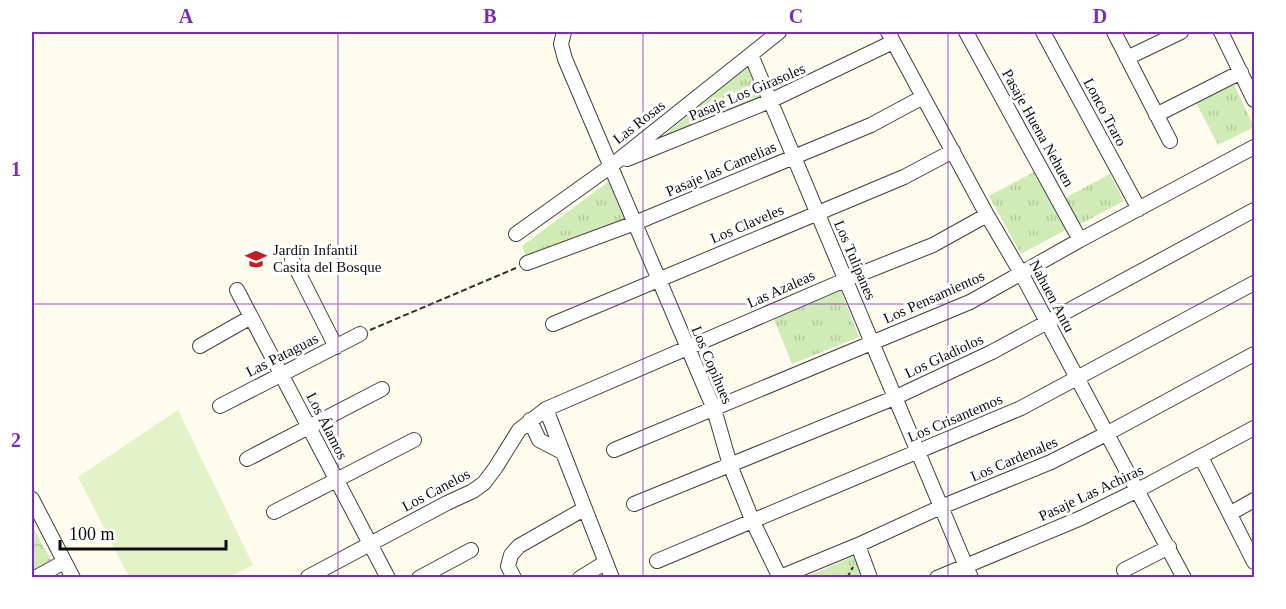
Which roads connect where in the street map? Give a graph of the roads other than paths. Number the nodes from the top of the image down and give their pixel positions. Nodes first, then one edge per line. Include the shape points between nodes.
1 (564, 32) edge
2 (779, 32) edge
3 (966, 32) edge
4 (1043, 32) edge
5 (1114, 32) edge
6 (1181, 32) edge
7 (1221, 32) edge
8 (890, 37) edge
9 (751, 55) junction
10 (1127, 58) junction
11 (1240, 72) junction
12 (923, 97) junction
13 (1254, 100) edge
14 (770, 101) junction
15 (1156, 115) junction
16 (1170, 141) dead end
17 (1254, 147) edge
18 (953, 151) junction
19 (793, 156) junction
20 (611, 166) junction
21 (1138, 209) junction
22 (1254, 210) edge
23 (817, 212) junction
24 (987, 215) junction
25 (635, 223) junction
26 (516, 234) dead end
27 (1080, 240) junction
28 (292, 260) dead end
29 (527, 263) road end
30 (1021, 273) junction
31 (659, 279) junction
32 (845, 280) junction
33 (1254, 283) edge
34 (237, 290) dead end
35 (251, 317) junction
36 (1047, 322) junction
37 (553, 324) dead end
38 (360, 334) road end
39 (871, 342) junction
40 (200, 346) dead end
41 (336, 347) junction
42 (688, 349) junction
43 (1254, 354) edge
44 (281, 374) junction
45 (1077, 378) junction
46 (382, 389) dead end
47 (587, 390) joint
48 (894, 398) junction
49 (220, 406) dead end
50 (546, 409) junction
51 (714, 409) junction
52 (530, 420) junction
53 (309, 427) junction
54 (1254, 428) edge
55 (1108, 433) junction
56 (414, 440) dead end
57 (614, 450) dead end
58 (562, 452) junction
59 (917, 452) junction
60 (1201, 457) junction
61 (247, 459) dead end
62 (730, 465) junction
63 (336, 480) junction
64 (1138, 490) junction
65 (32, 499) edge
66 (1254, 500) edge
67 (634, 504) dead end
68 (941, 507) junction
69 (584, 509) junction
70 (274, 512) dead end
71 (1230, 513) junction
72 (35, 516) edge
73 (753, 522) junction
74 (370, 544) junction
75 (858, 545) junction
76 (1169, 547) junction
77 (471, 550) dead end
78 (657, 561) dead end
79 (64, 562) junction
80 (606, 562) junction
81 (1254, 562) edge
82 (1124, 570) dead end
83 (968, 571) edge
84 (308, 577) edge
85 (779, 577) edge
86 (35, 578) edge
87 (73, 578) edge
88 (388, 578) edge
89 (419, 578) edge
90 (514, 578) edge
91 (580, 578) edge
92 (612, 578) edge
93 (870, 578) edge
94 (937, 578) edge
95 (1184, 578) edge

1 - 20 street, Los Copihues via 561,44 565,59
2 - 9 street, Las Rosas
3 - 27 street, Pasaje Huena Nehuen
4 - 21 street, Lonco Traro
5 - 10 street
6 - 10 street
7 - 11 street
8 - 12 street, Nahuen Antu
8 - 14 street, Pasaje Los Girasoles
9 - 14 street, Los Tulipanes
9 - 20 street, Las Rosas
10 - 15 street
11 - 13 street
11 - 15 street
12 - 18 street, Nahuen Antu
12 - 19 street, Pasaje las Camelias via 871,125
14 - 19 street, Los Tulipanes
14 - 20 street, Pasaje Los Girasoles
15 - 16 street
17 - 21 street, Los Pensamientos
18 - 23 street, Los Claveles via 904,177
18 - 24 street, Nahuen Antu
19 - 23 street, Los Tulipanes
19 - 25 street, Pasaje las Camelias
20 - 25 street, Los Copihues
20 - 26 street, Las Rosas
21 - 27 street, Los Pensamientos
22 - 36 street, Los Gladiolos
23 - 31 street, Los Claveles
23 - 32 street, Los Tulipanes
24 - 30 street, Nahuen Antu
24 - 32 street, Las Azaleas via 933,244
25 - 29 street, Pasaje las Camelias
25 - 31 street, Los Copihues
27 - 30 street, Los Pensamientos
28 - 41 street
30 - 36 street, Nahuen Antu
30 - 39 street, Los Pensamientos via 970,302
31 - 37 street, Los Claveles
31 - 42 street, Los Copihues
32 - 39 street, Los Tulipanes
32 - 42 street, Las Azaleas
33 - 45 street, Los Crisantemos
34 - 35 street, Los Álamos
35 - 40 street
35 - 44 street, Los Álamos
36 - 45 street, Nahuen Antu
36 - 48 street, Los Gladiolos
38 - 41 street, Las Pataguas
39 - 48 street, Los Tulipanes
39 - 51 street, Los Pensamientos
41 - 44 street, Las Pataguas
42 - 47 street, Las Azaleas
42 - 51 street, Los Copihues
43 - 55 street, Los Cardenales
44 - 49 street, Las Pataguas
44 - 53 street, Los Álamos
45 - 55 street, Nahuen Antu
45 - 59 street, Los Crisantemos via 1021,408
46 - 53 street
47 - 50 street, Los Canelos
48 - 59 street, Los Tulipanes
48 - 62 street, Los Gladiolos
50 - 52 street, Los Canelos
50 - 58 street
51 - 57 street, Los Pensamientos
51 - 62 street, Los Copihues
52 - 58 street via 539,440
52 - 74 street, Los Canelos via 484,483
53 - 61 street
53 - 63 street, Los Álamos
54 - 60 street, Pasaje Las Achiras
55 - 64 street, Nahuen Antu
55 - 68 street, Los Cardenales via 1051,462
56 - 63 street
58 - 69 street
59 - 68 street, Los Tulipanes
59 - 73 street, Los Crisantemos
60 - 64 street, Pasaje Las Achiras
60 - 71 street
62 - 67 street, Los Gladiolos
62 - 73 street, Los Copihues
63 - 70 street
63 - 74 street, Los Álamos
64 - 76 street, Nahuen Antu
64 - 83 street, Pasaje Las Achiras
65 - 72 street
66 - 71 street
68 - 75 street, Los Cardenales
68 - 83 street, Los Tulipanes
69 - 80 street
69 - 90 street via 519,546 508,566
71 - 81 street
72 - 79 street
73 - 78 street, Los Crisantemos
73 - 85 street, Los Copihues
74 - 84 street, Los Canelos
74 - 88 street, Los Álamos
75 - 85 street, Los Cardenales
75 - 93 street
76 - 82 street
76 - 95 street, Nahuen Antu
77 - 89 street
79 - 86 street
79 - 87 street
80 - 91 street
80 - 92 street
83 - 94 street, Pasaje Las Achiras

